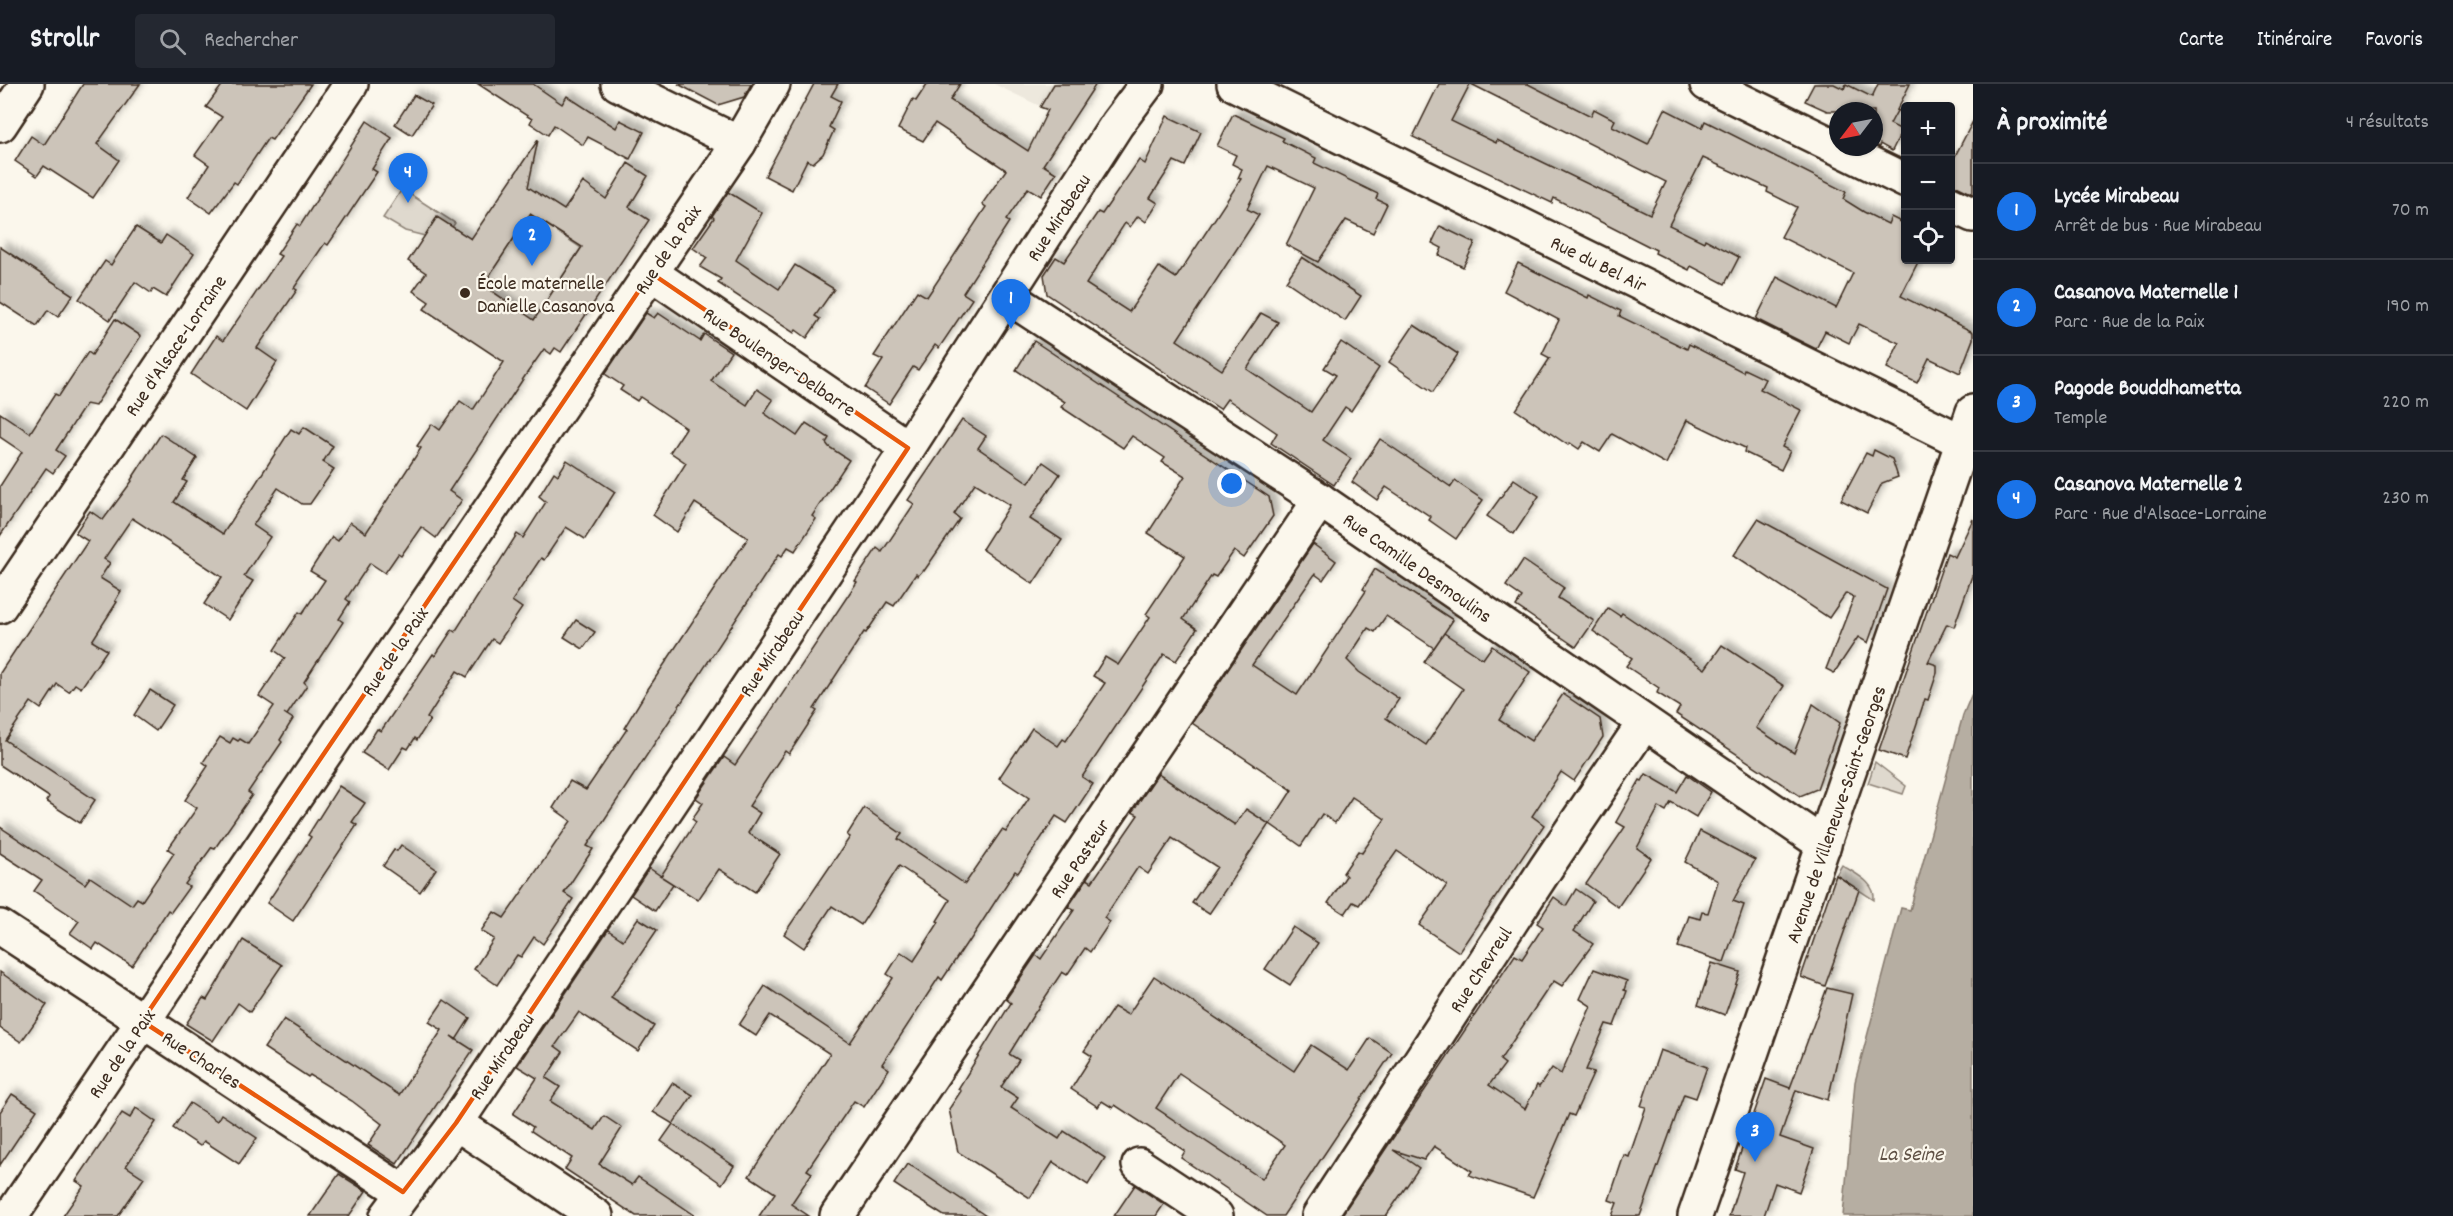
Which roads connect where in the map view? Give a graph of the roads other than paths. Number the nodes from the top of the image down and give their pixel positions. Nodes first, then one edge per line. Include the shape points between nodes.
1 (27, 84) edge
2 (351, 84) edge
3 (618, 84) edge
4 (773, 84) edge
5 (1147, 84) edge
6 (1234, 84) edge
7 (1707, 84) edge
8 (0, 124) edge
9 (739, 142) junction
10 (1901, 180) edge
11 (1955, 206) edge
12 (1973, 215) edge
13 (651, 273) junction
14 (1007, 296) junction
15 (1968, 427) edge
16 (908, 448) junction
17 (1320, 500) junction
18 (0, 606) edge
19 (1644, 723) junction
20 (1824, 845) junction
21 (0, 927) edge
22 (142, 1021) junction
23 (456, 1123) junction
24 (1139, 1165) dead end
25 (395, 1204) edge
26 (11, 1216) edge
27 (596, 1216) edge
28 (837, 1216) edge
29 (1216, 1216) edge
30 (1318, 1216) edge
31 (1695, 1216) edge

1 - 8 street
2 - 18 street, Rue d'Alsace-Lorraine
3 - 9 street
4 - 9 street, Rue de la Paix
5 - 14 street, Rue Mirabeau
6 - 15 street, Rue du Bel Air
7 - 10 street
9 - 13 street, Rue de la Paix
11 - 12 street
13 - 16 street, Rue Boulenger-Delbarre
13 - 22 street, Rue de la Paix
14 - 16 street, Rue Mirabeau
14 - 17 street, Rue Camille Desmoulins
15 - 20 street, Avenue de Villeneuve-Saint-Georges
16 - 23 street, Rue Mirabeau
17 - 19 street, Rue Camille Desmoulins
17 - 28 street, Rue Pasteur
19 - 20 street, Rue Camille Desmoulins
19 - 30 street, Rue Chevreul
20 - 31 street, Avenue de Villeneuve-Saint-Georges
21 - 22 street, Rue Charles
22 - 25 street, Rue Charles
22 - 26 street, Rue de la Paix
23 - 25 street, Rue Mirabeau
23 - 27 street
24 - 29 street

